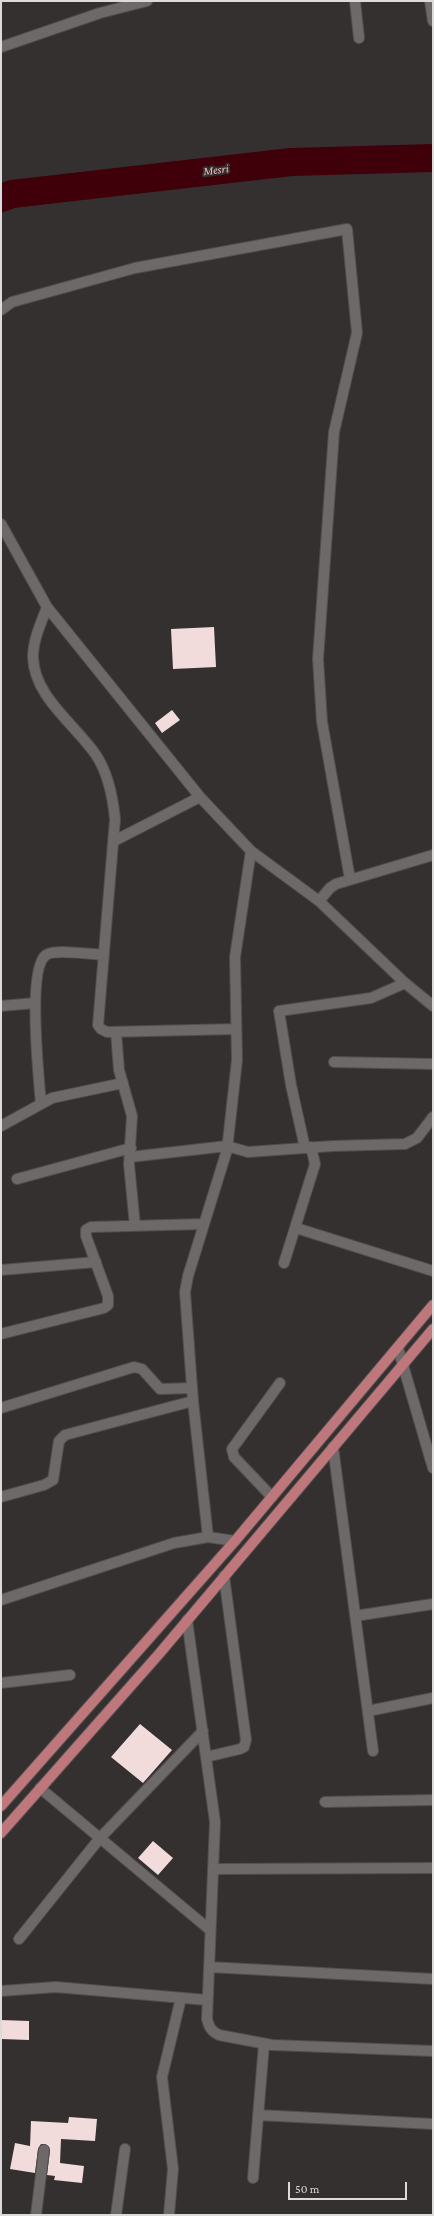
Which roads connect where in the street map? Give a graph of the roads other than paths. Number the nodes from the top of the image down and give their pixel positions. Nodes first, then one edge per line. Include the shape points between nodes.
1 (147, 1) edge
2 (355, 1) edge
3 (430, 1) edge
4 (134, 2) edge
5 (433, 21) edge
6 (359, 38) dead end
7 (1, 47) edge
8 (1, 310) edge
9 (1, 524) edge
10 (47, 607) junction
11 (200, 797) junction
12 (114, 841) junction
13 (252, 851) junction
14 (433, 855) edge
15 (350, 879) junction
16 (319, 901) junction
17 (104, 955) junction
18 (405, 983) junction
19 (35, 1003) junction
20 (1, 1006) edge
21 (433, 1006) edge
22 (236, 1029) junction
23 (116, 1032) junction
24 (334, 1062) dead end
25 (433, 1064) edge
26 (122, 1083) junction
27 (41, 1104) junction
28 (433, 1117) edge
29 (1, 1126) edge
30 (308, 1148) junction
31 (226, 1151) junction
32 (130, 1153) junction
33 (17, 1179) dead end
34 (204, 1224) junction
35 (135, 1226) junction
36 (296, 1228) junction
37 (96, 1262) junction
38 (284, 1263) dead end
39 (1, 1270) edge
40 (433, 1271) edge
41 (433, 1305) edge
42 (433, 1329) edge
43 (1, 1334) edge
44 (398, 1348) junction
45 (402, 1364) junction
46 (280, 1384) dead end
47 (192, 1388) junction
48 (193, 1401) junction
49 (1, 1408) edge
50 (333, 1447) junction
51 (433, 1468) edge
52 (272, 1496) junction
53 (1, 1497) edge
54 (208, 1537) junction
55 (235, 1541) junction
56 (224, 1576) junction
57 (1, 1600) edge
58 (433, 1604) edge
59 (355, 1616) junction
60 (187, 1620) junction
61 (70, 1675) dead end
62 (1, 1683) edge
63 (433, 1698) edge
64 (368, 1711) junction
65 (203, 1731) junction
66 (373, 1751) dead end
67 (206, 1757) junction
68 (40, 1788) junction
69 (433, 1800) edge
70 (325, 1802) dead end
71 (1, 1806) edge
72 (1, 1833) edge
73 (100, 1838) junction
74 (433, 1868) edge
75 (213, 1869) junction
76 (210, 1930) junction
77 (19, 1939) dead end
78 (209, 1967) junction
79 (433, 1979) edge
80 (1, 1991) edge
81 (181, 1998) junction
82 (207, 2000) junction
83 (264, 2044) junction
84 (433, 2051) edge
85 (258, 2115) junction
86 (433, 2124) edge
87 (125, 2149) dead end
88 (44, 2150) dead end
89 (253, 2178) dead end
90 (36, 2215) edge
91 (116, 2215) edge
92 (169, 2215) edge

1 - 4 street
2 - 6 street
3 - 5 street
4 - 7 street
8 - 15 street via 12,302 135,268 347,229 357,333 334,432 318,659 322,722
9 - 10 street
10 - 11 street
10 - 12 street via 34,646 35,672 39,684 97,756 113,802
11 - 12 street
11 - 13 street
12 - 17 street
13 - 16 street
13 - 22 street via 234,957
14 - 15 street
15 - 16 street via 330,888
16 - 18 street
17 - 19 street via 46,955 40,964
17 - 23 street via 98,1025 101,1030
18 - 21 street
18 - 30 street via 371,998 279,1011 291,1085
19 - 20 street
19 - 27 street
22 - 23 street
22 - 31 street via 237,1060
23 - 26 street
24 - 25 street
26 - 27 street via 52,1098
26 - 32 street via 132,1116
27 - 29 street
28 - 30 street via 417,1138 405,1144
30 - 31 street
30 - 36 street via 315,1164
31 - 32 street
31 - 34 street
32 - 33 street
32 - 35 street
34 - 35 street
34 - 47 street via 188,1276 186,1292
35 - 37 street via 91,1227 86,1230
36 - 38 street
36 - 40 street
37 - 39 street
37 - 43 street via 108,1296 108,1305
41 - 44 main road
42 - 45 main road
44 - 45 street
44 - 52 main road
45 - 50 main road
45 - 51 street
46 - 52 street via 232,1449 234,1457
47 - 48 street
47 - 49 street via 160,1389 142,1369 134,1367
48 - 53 street via 66,1435 59,1441 53,1480
48 - 54 street
50 - 56 main road
50 - 59 street
52 - 55 main road
54 - 55 street
54 - 57 street via 150,1550
55 - 71 main road
56 - 60 main road
56 - 67 street via 246,1740 244,1747 240,1749
58 - 59 street
59 - 64 street
60 - 65 street
60 - 68 main road
61 - 62 street
63 - 64 street
64 - 66 street
65 - 67 street
65 - 73 street
67 - 75 street via 215,1822
68 - 72 main road
68 - 73 street
69 - 70 street
73 - 76 street
73 - 77 street
74 - 75 street
75 - 76 street
76 - 78 street
78 - 79 street
78 - 82 street
80 - 81 street via 56,1987
81 - 82 street
81 - 92 street via 162,2077 174,2175
82 - 83 street via 207,2019 212,2032
83 - 84 street
83 - 85 street
85 - 86 street
85 - 89 street
87 - 91 street
88 - 90 street

